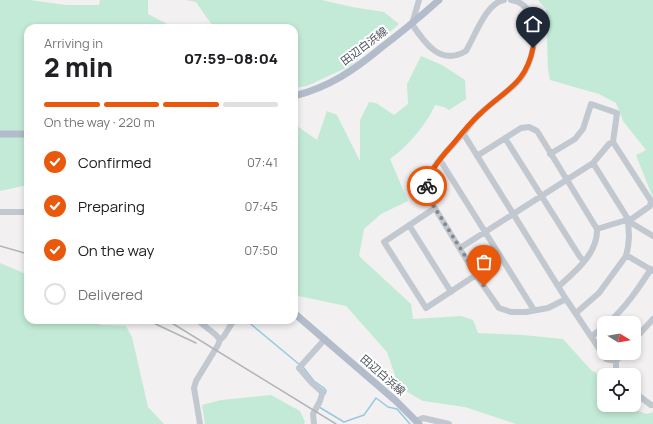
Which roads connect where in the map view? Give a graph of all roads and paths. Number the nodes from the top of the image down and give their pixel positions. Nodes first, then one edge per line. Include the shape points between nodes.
1 (419, 0) edge
2 (439, 0) edge
3 (504, 0) edge
4 (511, 0) edge
5 (412, 24) junction
6 (298, 95) edge
7 (463, 133) junction
8 (0, 134) edge
9 (24, 134) edge
10 (505, 138) junction
11 (613, 142) junction
12 (550, 154) junction
13 (477, 156) junction
14 (440, 160) junction
15 (593, 163) junction
16 (567, 179) junction
17 (541, 196) junction
18 (435, 208) junction
19 (0, 212) edge
20 (24, 212) edge
21 (513, 214) junction
22 (628, 219) junction
23 (409, 225) junction
24 (597, 229) junction
25 (485, 232) junction
26 (653, 236) edge
27 (460, 248) junction
28 (626, 255) junction
29 (584, 261) junction
30 (652, 270) edge
31 (476, 275) junction
32 (559, 286) junction
33 (451, 292) junction
34 (566, 299) junction
35 (534, 310) junction
36 (576, 313) junction
37 (298, 316) edge
38 (616, 316) edge
39 (653, 319) edge
40 (202, 324) edge
41 (231, 324) edge
42 (597, 332) edge
43 (641, 332) edge
44 (592, 336) junction
45 (325, 339) junction
46 (220, 340) junction
47 (616, 361) joint
48 (616, 368) edge
49 (641, 397) edge
50 (653, 405) edge
51 (418, 423) edge
52 (200, 424) edge
53 (314, 424) edge
54 (449, 424) edge

1 - 5 street
2 - 5 main road, 田辺白浜線
3 - 5 street via 489,10 466,51 454,56 448,57 432,49
4 - 7 street via 522,4 533,21 531,59 520,80 481,113
5 - 6 main road, 田辺白浜線 via 359,66 329,84
7 - 13 street
7 - 14 street
8 - 9 main road
10 - 12 street via 521,128 530,127 537,132
10 - 13 street
10 - 17 street
11 - 12 street via 617,113 591,104 583,129 575,139
11 - 15 street
11 - 22 street via 651,201 650,206
12 - 16 street
13 - 21 street
14 - 18 street via 429,175 426,188
14 - 25 street
15 - 16 street
15 - 22 street
16 - 17 street
16 - 24 street
17 - 21 street
17 - 29 street
18 - 23 street
18 - 27 street
19 - 20 street
21 - 25 street
21 - 32 street
22 - 24 street
22 - 26 street
22 - 28 street via 629,242
23 - 33 street
23 - 33 street via 384,242 426,308
24 - 29 street via 595,245
25 - 27 street
25 - 35 street
27 - 31 street
28 - 30 street
28 - 36 street via 599,293
29 - 32 street
30 - 38 street via 633,298
31 - 33 street
31 - 35 street via 499,308 511,312
32 - 34 street
34 - 35 street via 548,308
34 - 36 street
36 - 44 street
37 - 45 main road, 田辺白浜線
39 - 43 street
40 - 46 street
41 - 46 street
42 - 44 street
44 - 47 street via 606,359
45 - 51 main road, 田辺白浜線
45 - 53 street via 299,368 322,392 312,414
46 - 52 street via 194,388
47 - 48 street
49 - 50 street
51 - 54 street via 423,418

